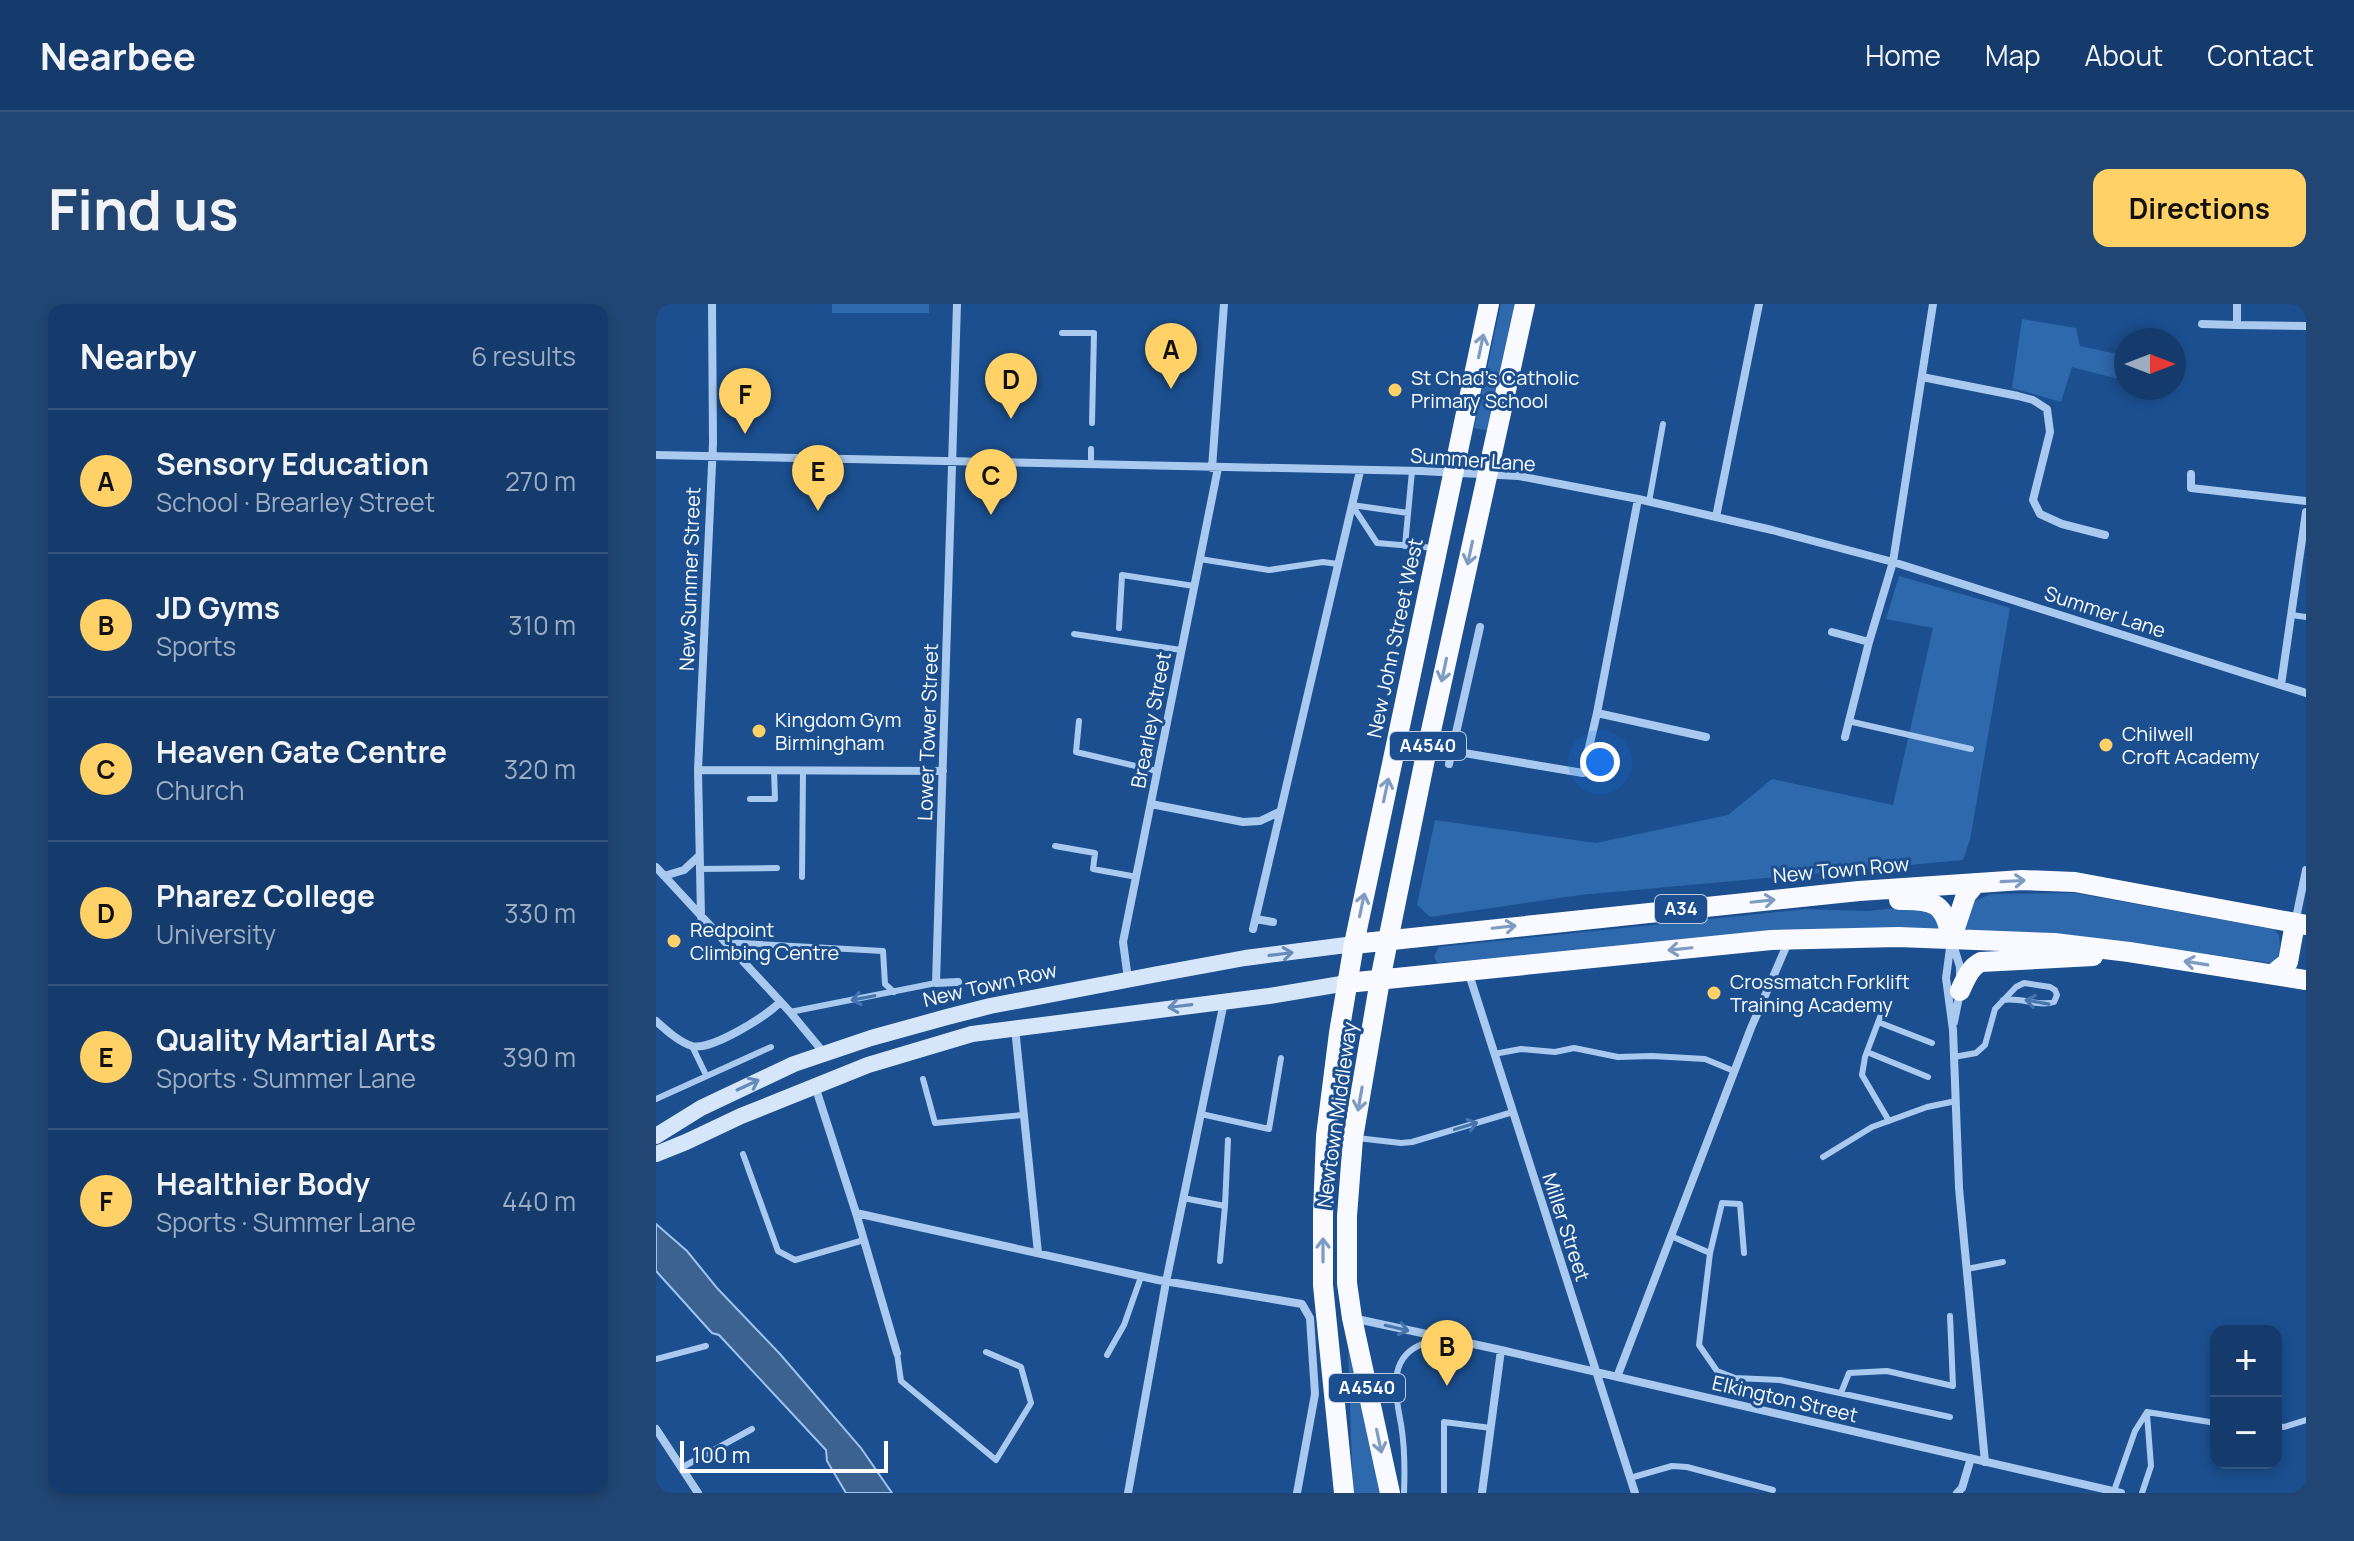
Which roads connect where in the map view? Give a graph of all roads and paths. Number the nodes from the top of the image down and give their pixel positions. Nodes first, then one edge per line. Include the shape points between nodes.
1 (712, 304) edge
2 (957, 304) edge
3 (1224, 304) edge
4 (1489, 304) edge
5 (1525, 304) edge
6 (1759, 304) edge
7 (1933, 304) edge
8 (2237, 304) edge
9 (2202, 324) dead end
10 (2237, 325) junction
11 (2306, 326) edge
12 (1062, 333) dead end
13 (1922, 377) junction
14 (1092, 423) dead end
15 (1663, 424) dead end
16 (1091, 449) dead end
17 (656, 455) edge
18 (711, 457) junction
19 (953, 461) junction
20 (1091, 464) junction
21 (1215, 468) junction
22 (1360, 471) junction
23 (1412, 471) junction
24 (1454, 473) junction
25 (2191, 474) dead end
26 (1488, 475) junction
27 (1638, 499) junction
28 (2306, 501) edge
29 (1649, 502) junction
30 (1352, 505) junction
31 (2306, 512) edge
32 (1408, 513) junction
33 (1716, 517) junction
34 (2105, 535) dead end
35 (1405, 546) junction
36 (1439, 548) junction
37 (1200, 559) junction
38 (1893, 562) junction
39 (1338, 564) junction
40 (1194, 586) junction
41 (2292, 615) junction
42 (2306, 617) edge
43 (1480, 627) dead end
44 (1119, 628) dead end
45 (1832, 632) dead end
46 (1074, 634) dead end
47 (1869, 642) junction
48 (1181, 650) junction
49 (2281, 685) junction
50 (2306, 693) edge
51 (1597, 713) junction
52 (1079, 721) dead end
53 (1848, 721) junction
54 (1706, 737) dead end
55 (1845, 737) dead end
56 (1971, 749) dead end
57 (1452, 751) junction
58 (1449, 764) dead end
59 (698, 770) junction
60 (774, 770) junction
61 (803, 771) junction
62 (943, 771) junction
63 (1157, 771) junction
64 (750, 799) dead end
65 (1151, 804) junction
66 (1279, 812) junction
67 (1055, 846) dead end
68 (699, 856) junction
69 (656, 867) edge
70 (777, 868) dead end
71 (699, 869) junction
72 (2306, 870) edge
73 (664, 876) junction
74 (802, 877) dead end
75 (1137, 877) junction
76 (1976, 883) junction
77 (1802, 897) junction
78 (701, 917) junction
79 (1273, 922) dead end
80 (2300, 924) edge
81 (1951, 938) junction
82 (1390, 939) junction
83 (1789, 939) junction
84 (724, 942) junction
85 (1354, 944) junction
86 (2129, 952) junction
87 (2289, 967) edge
88 (1468, 970) junction
89 (1128, 979) junction
90 (1380, 980) junction
91 (2306, 980) edge
92 (958, 982) dead end
93 (936, 983) junction
94 (1347, 983) junction
95 (1960, 991) junction
96 (894, 992) junction
97 (2003, 1000) junction
98 (1225, 1001) junction
99 (780, 1002) junction
100 (1885, 1004) dead end
101 (790, 1012) junction
102 (656, 1021) edge
103 (935, 1022) junction
104 (1878, 1022) junction
105 (1015, 1028) junction
106 (1953, 1030) junction
107 (1932, 1043) dead end
108 (692, 1046) junction
109 (771, 1047) dead end
110 (819, 1048) junction
111 (1867, 1052) junction
112 (1494, 1054) junction
113 (1954, 1057) junction
114 (1281, 1058) dead end
115 (1734, 1071) junction
116 (706, 1075) junction
117 (1928, 1077) dead end
118 (923, 1079) dead end
119 (811, 1087) junction
120 (656, 1099) edge
121 (1956, 1101) junction
122 (1513, 1112) junction
123 (1201, 1114) junction
124 (1023, 1115) junction
125 (1889, 1121) junction
126 (656, 1136) edge
127 (1353, 1138) junction
128 (1228, 1140) dead end
129 (656, 1154) edge
130 (743, 1154) dead end
131 (1823, 1157) dead end
132 (1183, 1198) junction
133 (1225, 1206) junction
134 (856, 1213) junction
135 (1671, 1236) junction
136 (864, 1240) junction
137 (1038, 1253) junction
138 (1710, 1253) junction
139 (1744, 1253) dead end
140 (1220, 1261) dead end
141 (2003, 1262) dead end
142 (1967, 1269) junction
143 (1141, 1277) junction
144 (1166, 1282) junction
145 (1950, 1316) dead end
146 (1352, 1318) junction
147 (1442, 1339) junction
148 (706, 1346) dead end
149 (1501, 1350) junction
150 (986, 1352) dead end
151 (897, 1353) joint
152 (1107, 1355) dead end
153 (656, 1359) edge
154 (1595, 1372) junction
155 (1617, 1377) junction
156 (1841, 1393) junction
157 (2147, 1412) junction
158 (1950, 1417) dead end
159 (2306, 1420) edge
160 (2210, 1422) edge
161 (2282, 1427) edge
162 (1491, 1428) junction
163 (656, 1429) edge
164 (752, 1429) dead end
165 (1340, 1444) junction
166 (1971, 1458) junction
167 (1985, 1462) junction
168 (681, 1468) junction
169 (1630, 1478) junction
170 (1773, 1490) dead end
171 (2117, 1492) edge
172 (698, 1493) edge
173 (1128, 1493) edge
174 (1297, 1493) edge
175 (1344, 1493) edge
176 (1390, 1493) edge
177 (1404, 1493) edge
178 (1444, 1493) edge
179 (1482, 1493) edge
180 (1635, 1493) edge
181 (1957, 1493) edge
182 (2142, 1493) edge

1 - 18 street, New Summer Street
2 - 19 street, Lower Tower Street
3 - 21 street, Brearley Street
24 -> 4 highway, New John Street West / A4540
5 - 26 highway, A4540
6 - 33 street
7 - 13 street
8 - 10 street
9 - 10 street
10 - 11 street
12 - 14 lane via 1094,333
13 - 34 street via 2018,396 2047,409 2050,432 2033,500 2040,514
13 - 38 street
15 - 29 lane
16 - 20 lane
17 - 18 street, Summer Lane
18 - 19 street, Summer Lane
18 - 59 street, New Summer Street
19 - 20 street, Summer Lane
19 - 62 street, Lower Tower Street
20 - 21 street, Summer Lane
21 - 22 street, Summer Lane
21 - 37 street, Brearley Street
22 - 23 street, Summer Lane
22 - 30 street
23 - 24 street, Summer Lane
23 - 32 lane
24 - 26 street, Summer Lane
24 - 36 highway, New John Street West / A4540
25 - 28 street via 2191,488
26 - 27 street, Summer Lane
26 -> 82 highway, A4540
27 - 29 street, Summer Lane
27 - 51 street
29 - 33 street, Summer Lane
30 - 32 lane
30 - 35 lane via 1377,543
30 - 39 street
31 - 41 street
32 - 35 lane
33 - 38 street, Summer Lane
35 - 36 lane
85 -> 36 highway, New John Street West / A4540
37 - 39 lane via 1269,570
37 - 40 street, Brearley Street
38 - 47 street
38 - 49 street, Summer Lane
39 - 66 street
40 - 44 lane via 1122,575
40 - 48 street, Brearley Street
41 - 42 lane
41 - 49 street
43 - 57 street
45 - 47 street
46 - 48 lane
47 - 53 street
48 - 63 street, Brearley Street
49 - 50 street, Summer Lane
51 - 54 street
51 - 57 street via 1583,773
52 - 63 lane via 1076,752
53 - 55 street
53 - 56 lane
57 - 58 street
59 - 60 street
59 - 68 street, New Summer Street
60 - 61 street
60 - 64 lane via 775,799
61 - 62 street
61 - 74 lane
62 - 93 street, Lower Tower Street
63 - 65 street, Brearley Street
65 - 66 street via 1243,822
65 - 75 street, Brearley Street
66 - 79 street via 1255,924
67 - 75 lane via 1095,853 1093,869
68 - 71 street, New Summer Street
68 - 73 street via 684,870
69 - 73 street
70 - 71 lane
71 - 78 street, New Summer Street
72 - 80 street
73 - 78 street
75 - 89 street, Brearley Street via 1123,942
76 - 77 highway, New Town Row / A34
76 -> 80 highway, New Town Row / A34 via 2075,882
76 - 81 highway via 1966,895
77 - 81 highway via 1848,902 1913,899 1937,905 1946,913
82 -> 77 highway, New Town Row / A34
78 - 84 street
80 - 87 highway
81 - 83 highway, A34
81 - 86 highway, A34
81 - 95 street via 1960,967
81 - 106 street via 1946,978
82 - 85 highway, A34
82 - 90 highway, A4540
83 -> 88 highway, A34
83 - 115 street
84 - 96 lane via 883,951 885,984
84 - 99 street
89 -> 85 main road, New Town Row
85 - 94 highway, New John Street West / A4540
87 -> 86 highway, A34
86 - 95 highway via 1981,962
87 - 91 highway, A34
88 - 90 highway, A34
88 - 112 street, Miller Street
89 - 103 main road, New Town Row
90 - 94 highway, A34
90 -> 127 highway, Newtown Middleway / A4540
92 - 93 street
93 - 96 lane
94 - 98 main road
165 -> 94 highway, Newtown Middleway / A4540 via 1323,1285 1323,1214 1326,1136
95 - 106 street
96 -> 101 lane
97 -> 97 lane via 2024,983 2050,987 2057,995 2048,1005
97 - 113 lane via 1995,1009 1985,1045 1976,1053
98 -> 105 main road
98 - 123 street
99 - 101 street
99 - 108 street via 708,1046
100 - 104 lane
101 - 110 street
102 - 108 street
103 - 105 main road via 1012,1019
103 - 110 main road, New Town Row
104 - 107 lane
104 - 111 lane
105 - 119 main road via 944,1041
105 - 124 street
106 - 113 street
108 - 116 lane
109 - 116 lane
126 -> 110 main road, New Town Row
111 - 117 lane
111 - 125 lane via 1862,1075
112 - 115 lane via 1574,1048 1618,1057 1705,1059
112 - 122 street, Miller Street
113 - 121 street
114 - 123 lane via 1269,1129
115 - 135 street
116 - 120 lane
118 - 124 lane via 935,1123
119 - 129 main road
119 - 134 street
121 - 125 lane
121 - 142 street
127 -> 122 lane via 1420,1140
122 - 154 street, Miller Street
123 - 132 street
124 - 137 street
125 - 131 lane
127 - 146 highway, Newtown Middleway / A4540 via 1347,1216
128 - 133 lane
130 - 136 lane via 778,1251 795,1260
132 - 133 lane
132 - 144 street
133 - 140 lane
134 - 136 street
134 - 137 street
135 - 138 lane
135 - 155 street
136 - 151 street
137 - 143 street
138 - 139 lane via 1722,1203 1740,1204
138 - 156 lane via 1699,1345 1717,1371
141 - 142 lane
142 - 167 street
143 - 144 street
143 - 152 lane
144 - 173 street
144 - 174 street via 1302,1304 1310,1318 1315,1394
145 - 156 lane via 1953,1386 1887,1371 1849,1373
146 -> 147 street, Elkington Street
146 - 165 highway via 1341,1338
146 -> 176 highway, Newtown Middleway / A4540
147 - 149 street, Elkington Street
147 - 177 lane via 1417,1346 1396,1377 1406,1461
148 - 153 lane
149 - 154 street, Elkington Street
149 - 162 street
150 - 151 lane via 1021,1367 1031,1403 996,1460 901,1381
154 - 155 street, Elkington Street
154 - 169 street, Miller Street
155 - 166 street, Elkington Street
156 - 158 lane
157 - 160 lane
157 - 171 lane via 2135,1431
157 - 182 lane via 2151,1466
159 - 161 lane
162 - 178 lane via 1444,1422
162 - 179 street
163 - 168 street
164 - 168 lane
165 - 175 highway, Newtown Middleway / A4540
166 - 167 street, Elkington Street
166 - 181 street
167 - 171 street, Elkington Street
168 - 172 street
169 - 170 lane via 1687,1467
169 - 180 street, Miller Street

